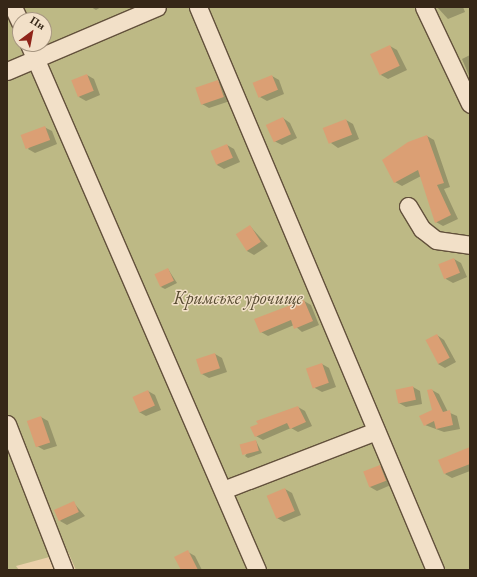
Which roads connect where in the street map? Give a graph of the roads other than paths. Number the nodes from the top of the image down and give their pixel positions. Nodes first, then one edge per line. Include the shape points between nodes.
1 (157, 7) edge
2 (198, 7) edge
3 (424, 7) edge
4 (52, 44) edge
5 (32, 52) edge
6 (33, 52) edge
7 (7, 72) edge
8 (470, 104) edge
9 (408, 206) dead end
10 (470, 245) edge
11 (7, 424) edge
12 (376, 431) junction
13 (223, 490) junction
14 (64, 570) edge
15 (257, 570) edge
16 (435, 570) edge

1 - 4 lane
2 - 12 lane
3 - 8 lane
5 - 7 lane
6 - 13 lane
9 - 10 lane via 422,229 436,240
11 - 14 lane
12 - 13 lane
12 - 16 lane
13 - 15 lane

